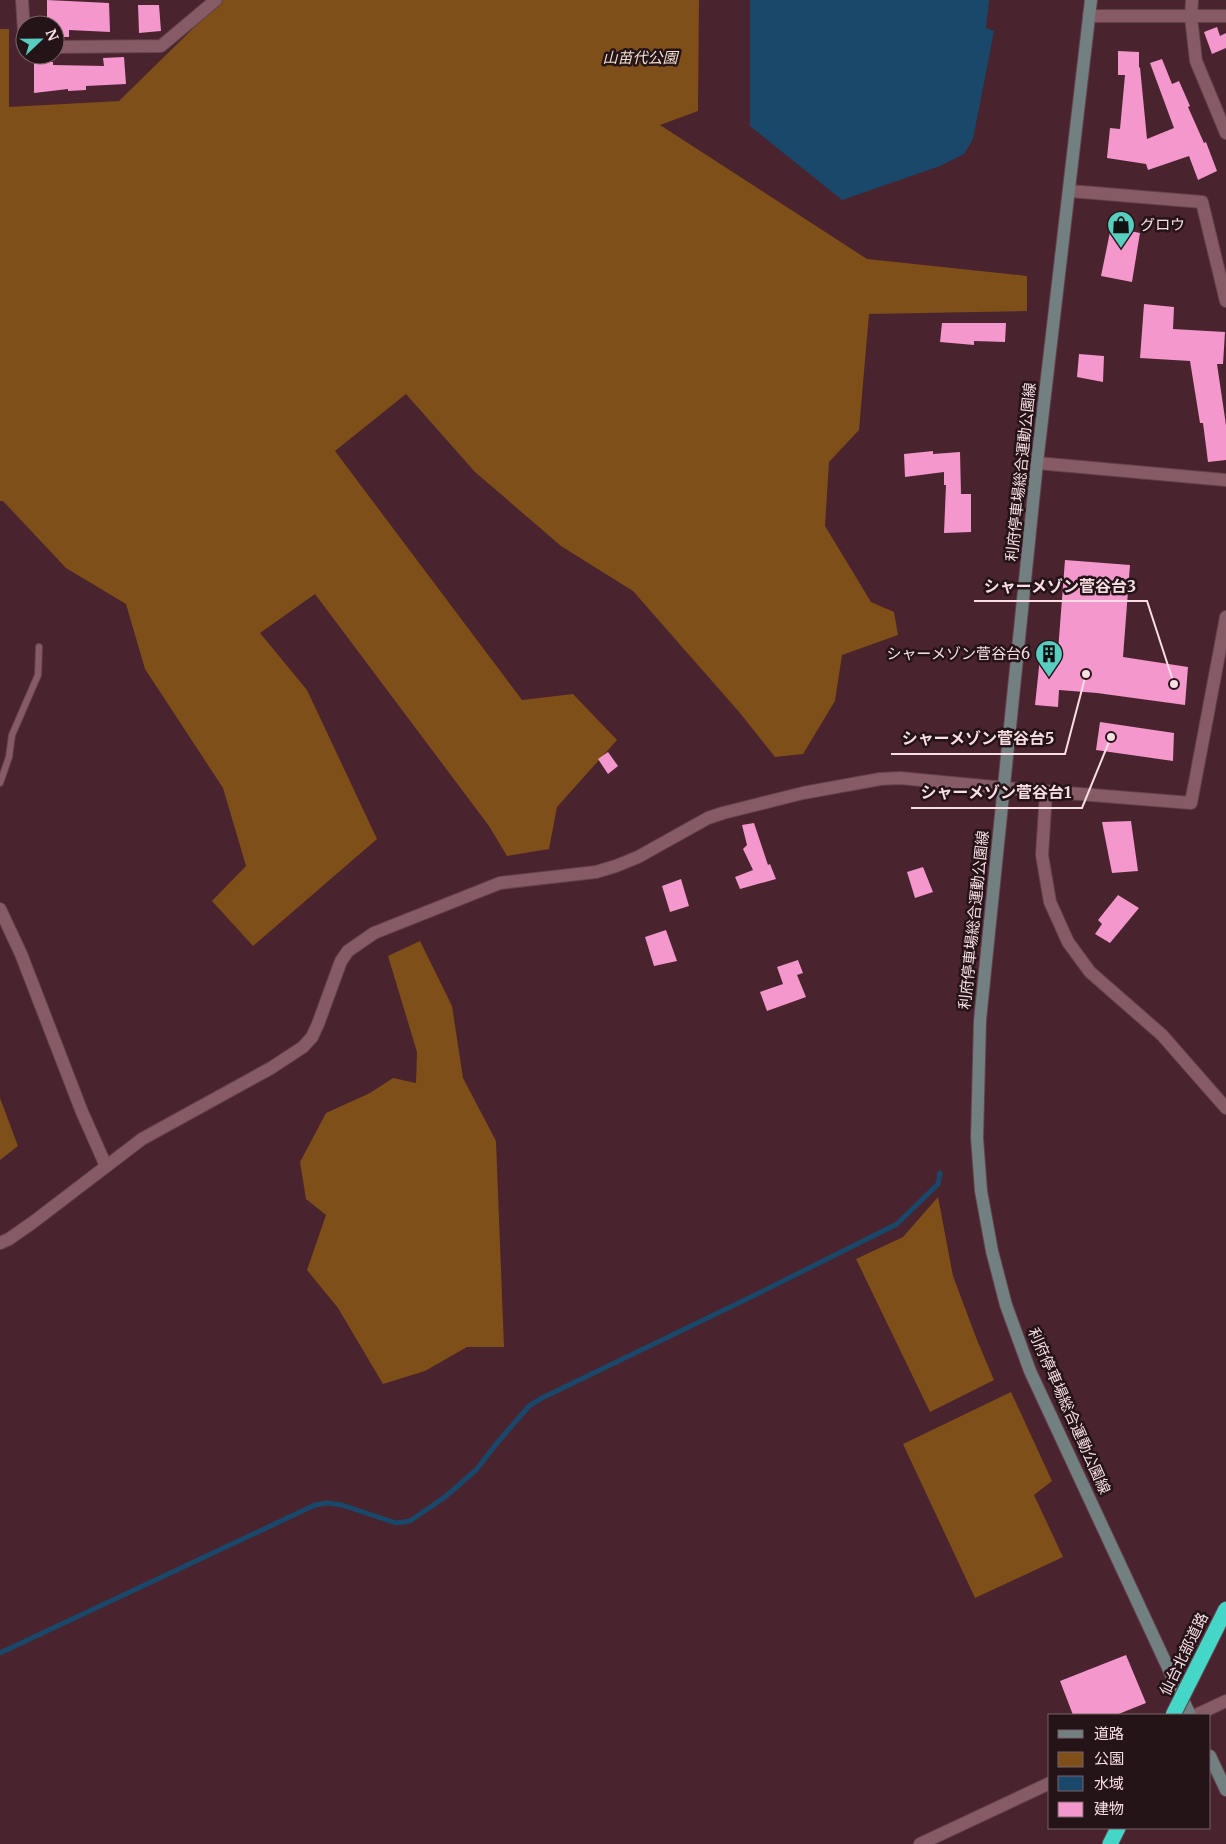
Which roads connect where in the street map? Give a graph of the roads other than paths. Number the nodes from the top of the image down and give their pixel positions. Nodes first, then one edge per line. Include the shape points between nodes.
1 (22, 0) edge
2 (216, 0) edge
3 (1091, 0) edge
4 (1192, 0) edge
5 (23, 15) edge
6 (1089, 16) junction
7 (1226, 16) edge
8 (1191, 17) junction
9 (65, 47) edge
10 (1224, 125) edge
11 (1070, 191) junction
12 (1226, 301) edge
13 (1037, 463) junction
14 (1226, 480) edge
15 (1226, 617) edge
16 (39, 647) dead end
17 (0, 782) edge
18 (1005, 788) junction
19 (1046, 793) junction
20 (0, 909) edge
21 (1226, 1108) edge
22 (106, 1166) junction
23 (0, 1243) edge
24 (1226, 1609) edge
25 (1226, 1700) edge
26 (1174, 1714) edge
27 (1190, 1714) edge
28 (1198, 1714) edge
29 (1211, 1758) edge
30 (1048, 1784) edge
31 (1226, 1790) edge
32 (1118, 1829) edge
33 (920, 1844) edge
34 (1110, 1844) edge

1 - 5 street
2 - 9 street via 161,46
3 - 6 main road, 利府停車場総合運動公園線
4 - 8 street
6 - 8 street
6 - 11 main road, 利府停車場総合運動公園線
7 - 8 street
8 - 10 street via 1196,61
11 - 12 street via 1202,202
11 - 13 main road, 利府停車場総合運動公園線
13 - 14 street
13 - 18 main road, 利府停車場総合運動公園線
15 - 19 street via 1190,803
16 - 17 lane via 38,674 12,735 10,757
18 - 19 street
18 - 22 street via 880,779 762,802 708,818 616,866 596,872 500,883 374,933 348,951 341,961 318,1024 303,1047 271,1068 160,1128
18 - 27 main road, 利府停車場総合運動公園線 via 980,1020 977,1078 977,1146 992,1251 1006,1305 1030,1371
19 - 21 street via 1042,855 1050,902 1068,942 1090,972 1162,1035
20 - 22 street
22 - 23 street via 32,1223
24 - 26 highway, 仙台北部道路, bridge
25 - 28 street
29 - 31 main road
30 - 33 street
32 - 34 highway

